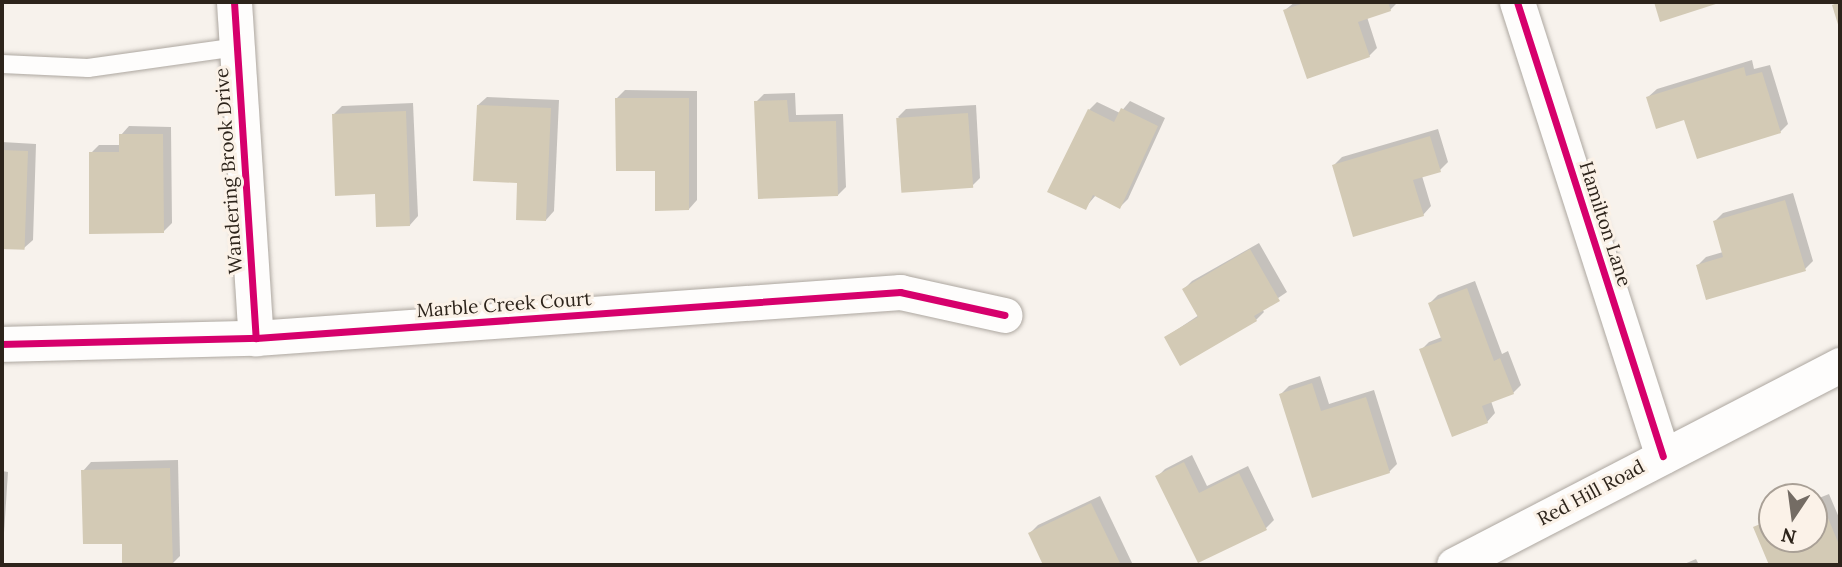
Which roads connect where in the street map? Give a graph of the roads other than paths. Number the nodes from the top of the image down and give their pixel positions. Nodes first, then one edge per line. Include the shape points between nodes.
1 (234, 2) edge
2 (1517, 2) edge
3 (237, 47) junction
4 (2, 64) edge
5 (1005, 315) dead end
6 (256, 338) junction
7 (2, 344) edge
8 (1840, 365) edge
9 (1663, 456) junction
10 (1454, 565) edge

1 - 3 street, Wandering Brook Drive
2 - 9 street, Hamilton Lane
3 - 4 lane via 88,68
3 - 6 street, Wandering Brook Drive
5 - 6 street, Marble Creek Court via 900,292
6 - 7 street, Marble Creek Court
8 - 9 street, Red Hill Road
9 - 10 street, Red Hill Road

